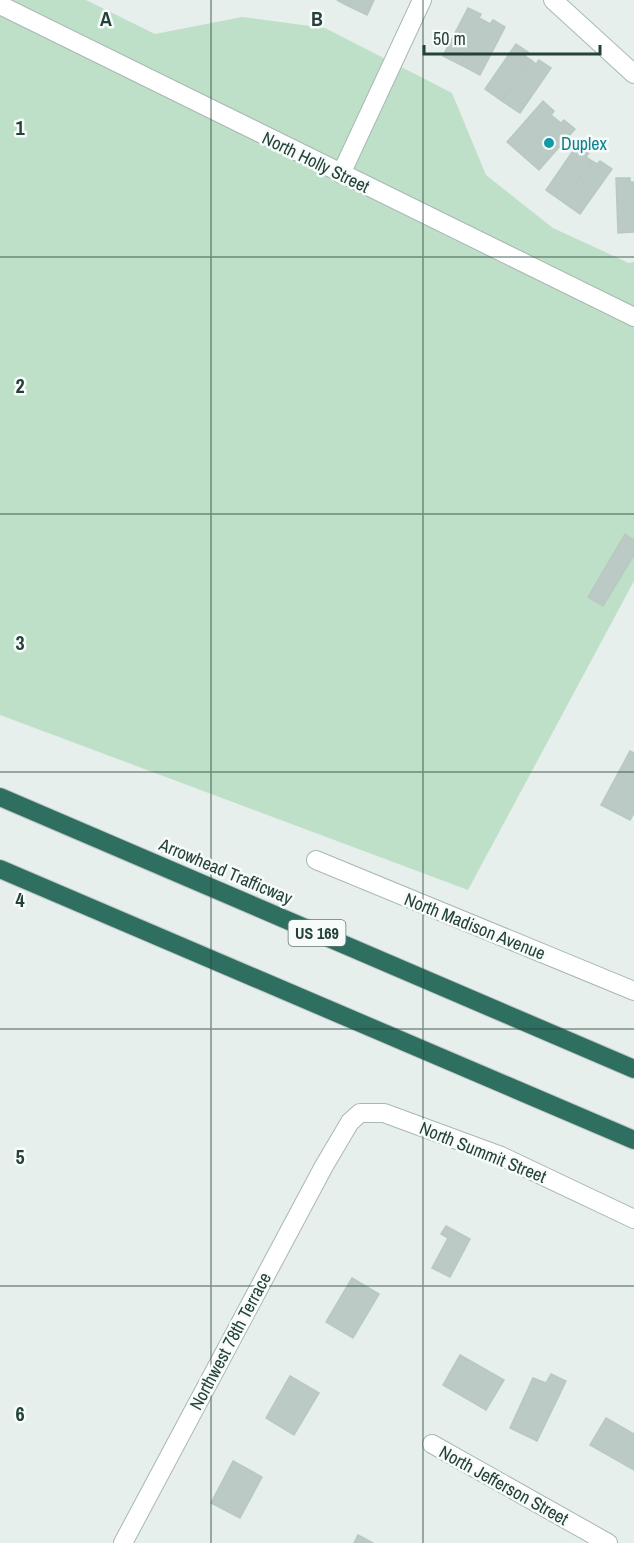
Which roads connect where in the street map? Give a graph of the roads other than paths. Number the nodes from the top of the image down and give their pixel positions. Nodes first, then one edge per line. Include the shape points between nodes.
1 (422, 0) edge
2 (553, 0) edge
3 (0, 5) edge
4 (634, 74) edge
5 (341, 174) junction
6 (634, 317) edge
7 (0, 797) edge
8 (316, 860) dead end
9 (0, 869) edge
10 (634, 991) edge
11 (634, 1069) edge
12 (339, 1140) joint
13 (634, 1140) edge
14 (634, 1219) edge
15 (432, 1444) dead end
16 (123, 1543) edge
17 (608, 1543) edge

1 - 5 street
2 - 4 street
3 - 5 street, North Holly Street
5 - 6 street, North Holly Street
7 - 11 highway, Arrowhead Trafficway / US 169
8 - 10 street, North Madison Avenue
9 - 13 highway
12 - 14 street, North Summit Street via 360,1113 384,1113 501,1156
12 - 16 street, Northwest 78th Terrace
15 - 17 street, North Jefferson Street

